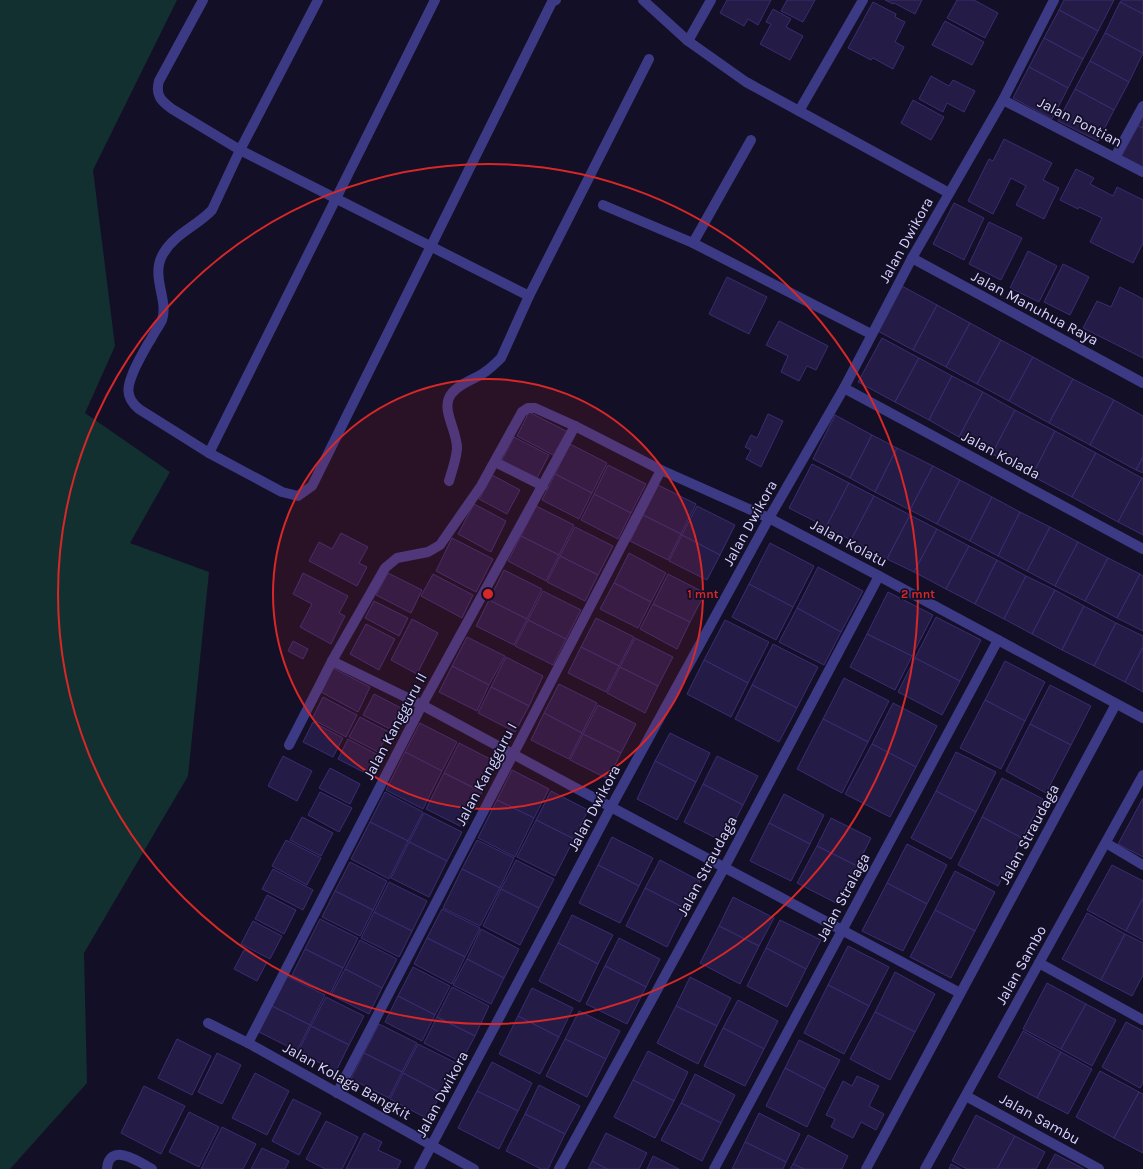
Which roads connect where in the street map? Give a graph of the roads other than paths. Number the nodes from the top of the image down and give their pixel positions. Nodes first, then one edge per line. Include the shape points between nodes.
1 (203, 0) edge
2 (318, 0) edge
3 (435, 0) edge
4 (642, 0) edge
5 (711, 0) edge
6 (863, 0) edge
7 (1054, 0) edge
8 (552, 1) edge
9 (688, 41) junction
10 (648, 60) dead end
11 (1004, 100) junction
12 (1143, 106) edge
13 (799, 112) junction
14 (751, 140) dead end
15 (240, 150) junction
16 (1115, 157) junction
17 (1143, 172) edge
18 (949, 193) junction
19 (336, 198) junction
20 (603, 205) dead end
21 (693, 243) junction
22 (431, 246) junction
23 (912, 258) junction
24 (529, 296) junction
25 (872, 334) junction
26 (1143, 383) edge
27 (844, 388) junction
28 (575, 426) junction
29 (209, 453) junction
30 (495, 462) junction
31 (662, 470) junction
32 (449, 481) dead end
33 (543, 486) junction
34 (769, 518) junction
35 (1143, 549) edge
36 (878, 576) junction
37 (998, 640) junction
38 (332, 661) junction
39 (1116, 704) junction
40 (422, 705) junction
41 (1143, 718) edge
42 (289, 745) dead end
43 (514, 754) junction
44 (1143, 775) edge
45 (610, 807) junction
46 (1106, 843) junction
47 (1143, 865) edge
48 (724, 868) junction
49 (842, 930) junction
50 (1039, 963) junction
51 (960, 993) junction
52 (1143, 1020) edge
53 (208, 1023) dead end
54 (248, 1043) junction
55 (337, 1093) junction
56 (966, 1096) junction
57 (431, 1146) junction
58 (107, 1169) edge
59 (152, 1169) edge
60 (419, 1169) edge
61 (474, 1169) edge
62 (559, 1169) edge
63 (714, 1169) edge
64 (866, 1169) edge
65 (925, 1169) edge
66 (1099, 1169) edge

1 - 15 street via 159,81 158,94 172,109
2 - 15 street
3 - 19 street
4 - 9 street
5 - 9 street
6 - 13 street
7 - 11 street, Jalan Dwikora
8 - 22 street
9 - 13 street via 746,82
10 - 24 street
11 - 16 street, Jalan Pontian
11 - 18 street, Jalan Dwikora
12 - 16 street
13 - 18 street
14 - 21 street
15 - 19 street
15 - 29 street via 212,210 180,234 161,256 158,282 163,308 162,320 141,355 128,385 130,400 135,406
16 - 17 street, Jalan Pontian
18 - 23 street, Jalan Dwikora
19 - 22 street
19 - 29 street
20 - 21 street
21 - 25 street
22 - 24 street
22 - 29 street via 312,486 298,496 282,492
23 - 25 street, Jalan Dwikora
23 - 26 street, Jalan Manuhua Raya
24 - 32 street via 501,358 484,373 458,387 447,399 457,448
25 - 27 street, Jalan Dwikora
27 - 34 street, Jalan Dwikora
27 - 35 street, Jalan Kolada
28 - 30 street, Jalan Kolatu via 534,408 528,408 522,412
28 - 31 street, Jalan Kolatu
28 - 33 street, Jalan Kangguru II
30 - 33 street
30 - 38 street via 440,545 428,552 397,558 385,568
31 - 34 street, Jalan Kolatu
31 - 43 street, Jalan Kangguru I
33 - 40 street, Jalan Kangguru II
34 - 36 street, Jalan Kolatu
34 - 45 street, Jalan Dwikora
36 - 37 street, Jalan Kolatu
36 - 48 street, Jalan Straudaga
37 - 39 street, Jalan Kolatu
37 - 49 street, Jalan Stralaga
38 - 40 street
38 - 42 street
39 - 41 street, Jalan Kolatu
39 - 51 street, Jalan Straudaga
40 - 43 street
40 - 54 street, Jalan Kangguru II
43 - 45 street
43 - 55 street, Jalan Kangguru I
44 - 46 street, Jalan Sambo
45 - 48 street
45 - 57 street, Jalan Dwikora
46 - 47 street
46 - 50 street, Jalan Sambo
48 - 49 street
48 - 62 street, Jalan Straudaga
49 - 51 street
49 - 63 street, Jalan Stralaga
50 - 52 street
50 - 56 street, Jalan Sambo
51 - 64 street, Jalan Straudaga
53 - 54 street, Jalan Kolaga Bangkit
54 - 55 street, Jalan Kolaga Bangkit
55 - 57 street, Jalan Kolaga Bangkit
56 - 65 street, Jalan Sambo
56 - 66 street, Jalan Sambu
57 - 60 street, Jalan Dwikora
57 - 61 street, Jalan Kolaga Bangkit
58 - 59 street via 109,1161 120,1154

